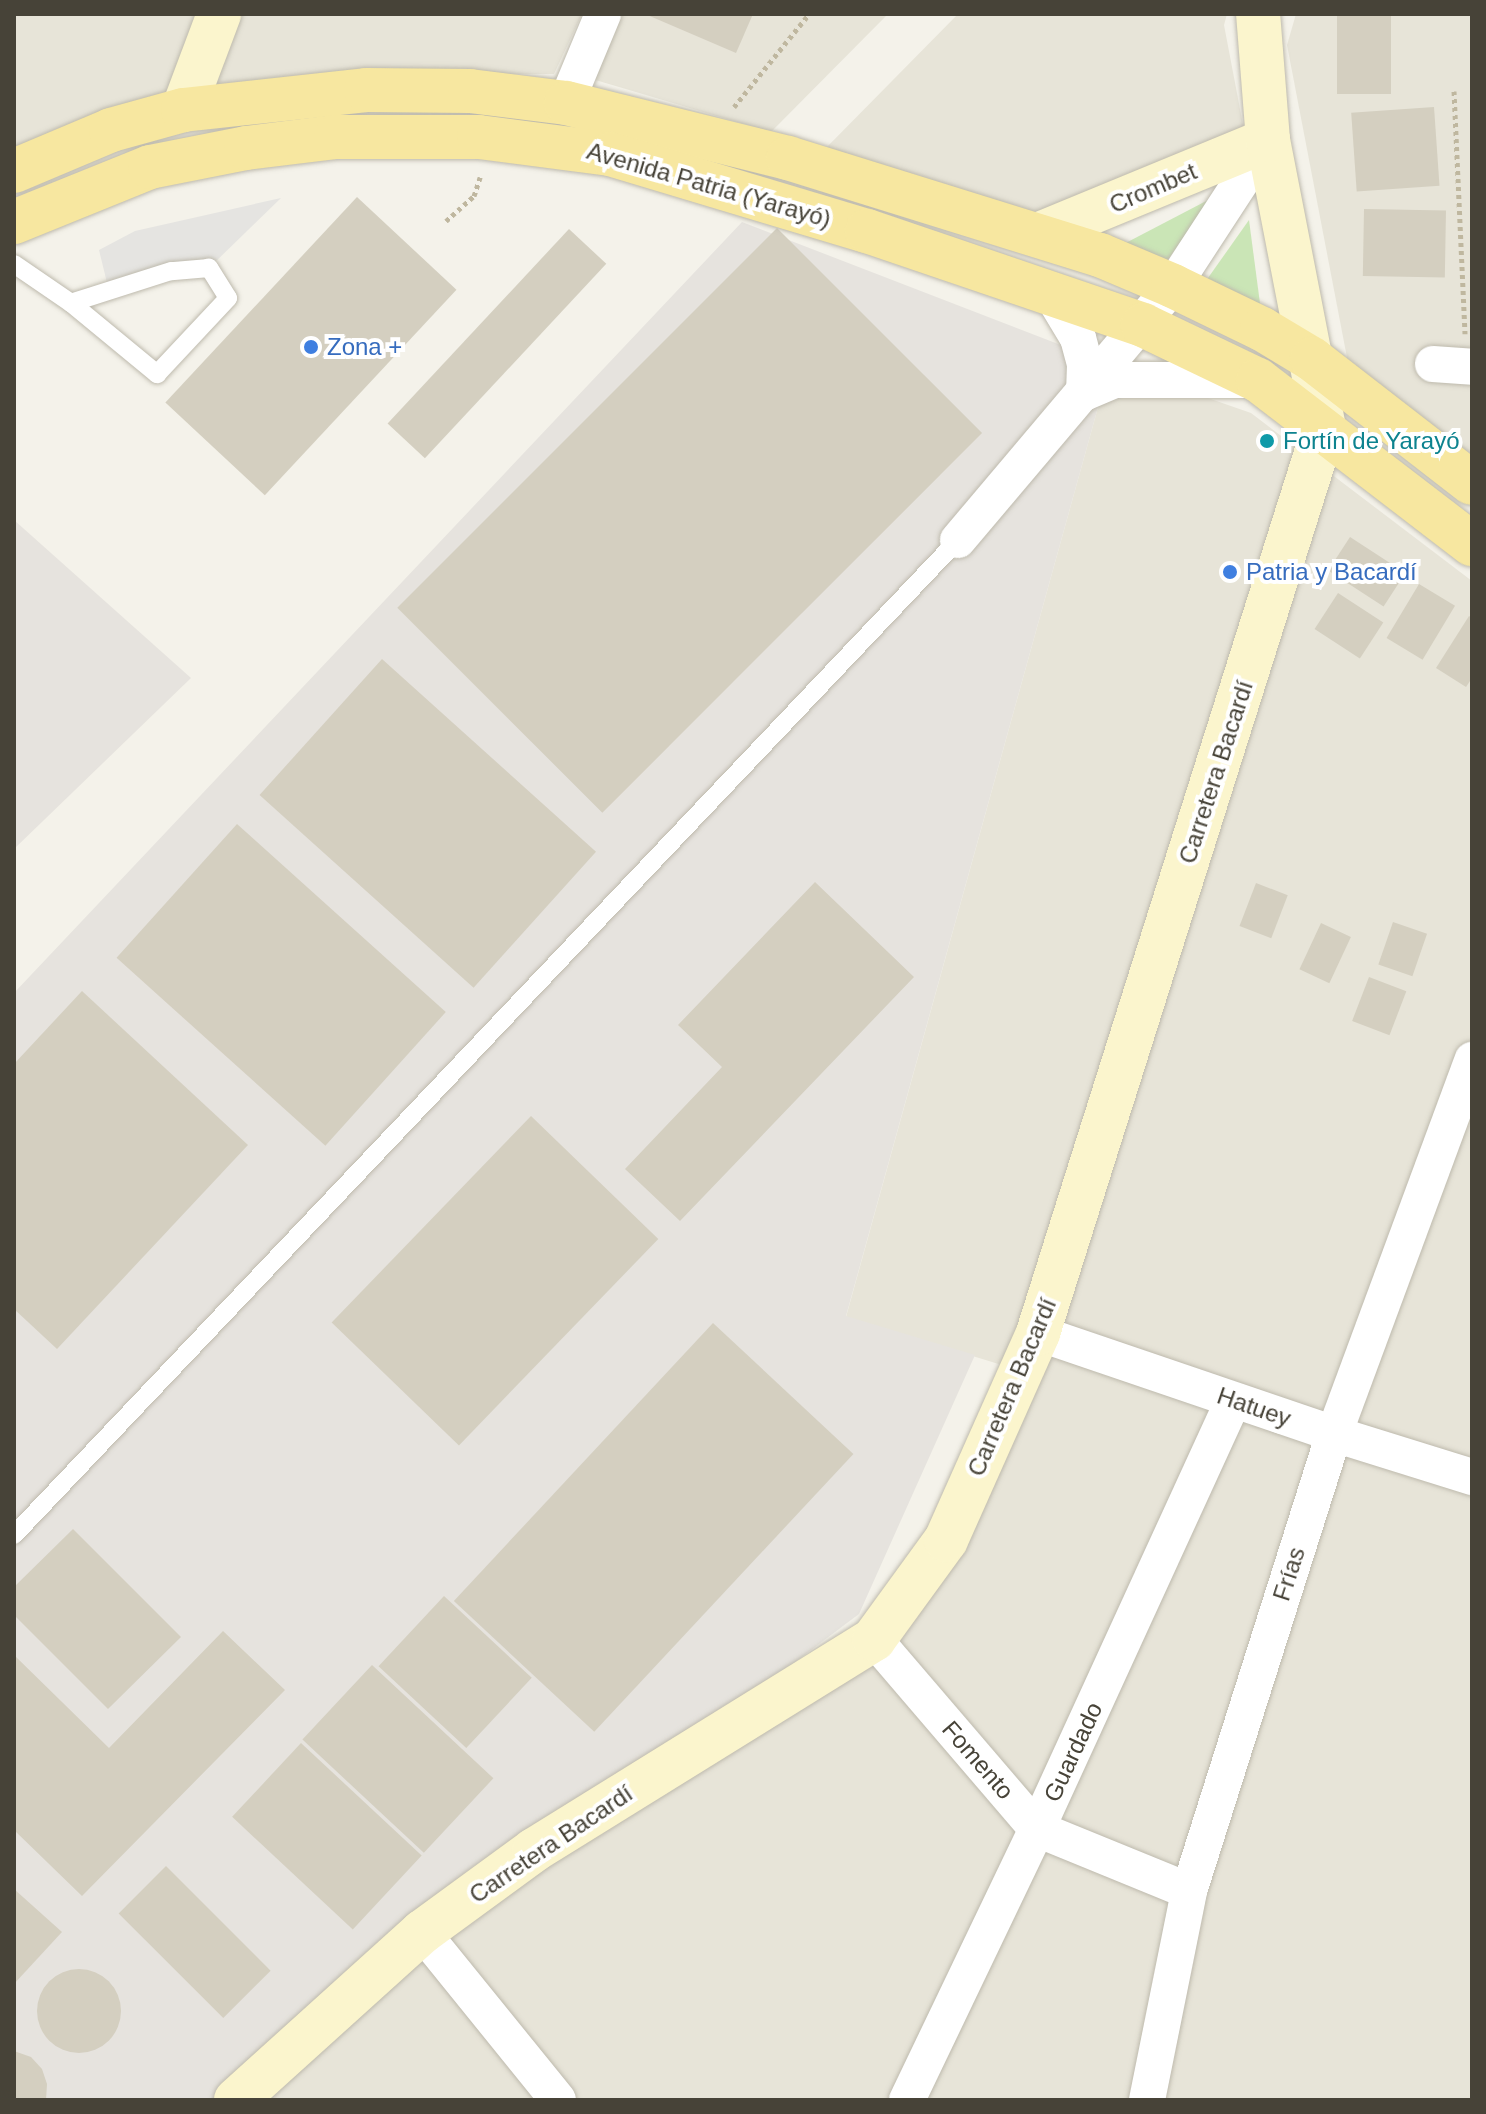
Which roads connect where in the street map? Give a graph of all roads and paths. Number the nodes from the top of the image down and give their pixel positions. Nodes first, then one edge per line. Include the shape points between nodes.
1 (219, 14) edge
2 (603, 14) edge
3 (809, 14) edge
4 (1258, 14) edge
5 (1454, 91) dead end
6 (566, 103) junction
7 (183, 110) junction
8 (727, 116) dead end
9 (479, 137) junction
10 (1268, 140) junction
11 (14, 171) edge
12 (446, 221) dead end
13 (14, 222) edge
14 (1037, 235) junction
15 (14, 264) edge
16 (1173, 286) junction
17 (1049, 290) junction
18 (71, 303) junction
19 (1143, 325) junction
20 (1312, 359) junction
21 (1457, 366) edge
22 (1258, 380) junction
23 (1084, 393) junction
24 (1324, 428) junction
25 (1472, 483) edge
26 (958, 540) joint
27 (1472, 544) edge
28 (1472, 1060) edge
29 (1038, 1333) junction
30 (1233, 1401) junction
31 (1334, 1434) junction
32 (1472, 1477) edge
33 (14, 1535) edge
34 (874, 1639) junction
35 (1037, 1829) junction
36 (1189, 1891) junction
37 (422, 1932) junction
38 (236, 2100) edge
39 (558, 2100) edge
40 (907, 2100) edge
41 (1147, 2100) edge

1 - 7 street
2 - 6 street
3 - 8 path
4 - 10 street
5 - 21 path
6 - 7 main road, Avenida Patria (Yarayó) via 470,91 366,90
6 - 14 main road, Avenida Patria (Yarayó) via 788,158
7 - 11 main road, Avenida Patria (Yarayó) via 111,130
9 - 12 path via 484,166 474,196
9 - 13 main road, Avenida Patria (Yarayó) via 336,137 246,148 150,167
9 - 17 main road, Avenida Patria (Yarayó) via 610,154 750,193
10 - 14 street, Crombet
10 - 16 street, Crombet
10 - 20 street
14 - 16 main road, Avenida Patria (Yarayó)
15 - 18 lane
16 - 19 street, Crombet
16 - 20 main road, Avenida Patria (Yarayó)
17 - 19 main road, Avenida Patria (Yarayó)
17 - 23 street via 1078,338 1085,365
18 - 18 lane via 171,271 209,268 228,298 157,374
19 - 22 main road, Avenida Patria (Yarayó)
19 - 23 street, Crombet
20 - 24 street, Carretera Bacardí
20 - 25 main road, Avenida Patria (Yarayó)
22 - 23 street via 1115,380
22 - 24 main road, Avenida Patria (Yarayó)
23 - 26 street, Crombet
24 - 27 main road, Avenida Patria (Yarayó)
24 - 29 street, Carretera Bacardí
26 - 33 lane
28 - 31 street, Frías
29 - 30 street, Hatuey
29 - 34 street, Carretera Bacardí via 946,1540
30 - 31 street, Hatuey
30 - 35 street, Guardado
31 - 32 street, Hatuey
31 - 36 street, Frías
34 - 35 street, Fomento
34 - 37 street, Carretera Bacardí via 534,1850
35 - 36 street, Fomento
35 - 40 street, Guardado
36 - 41 street, Frías
37 - 38 street, Carretera Bacardí
37 - 39 street

